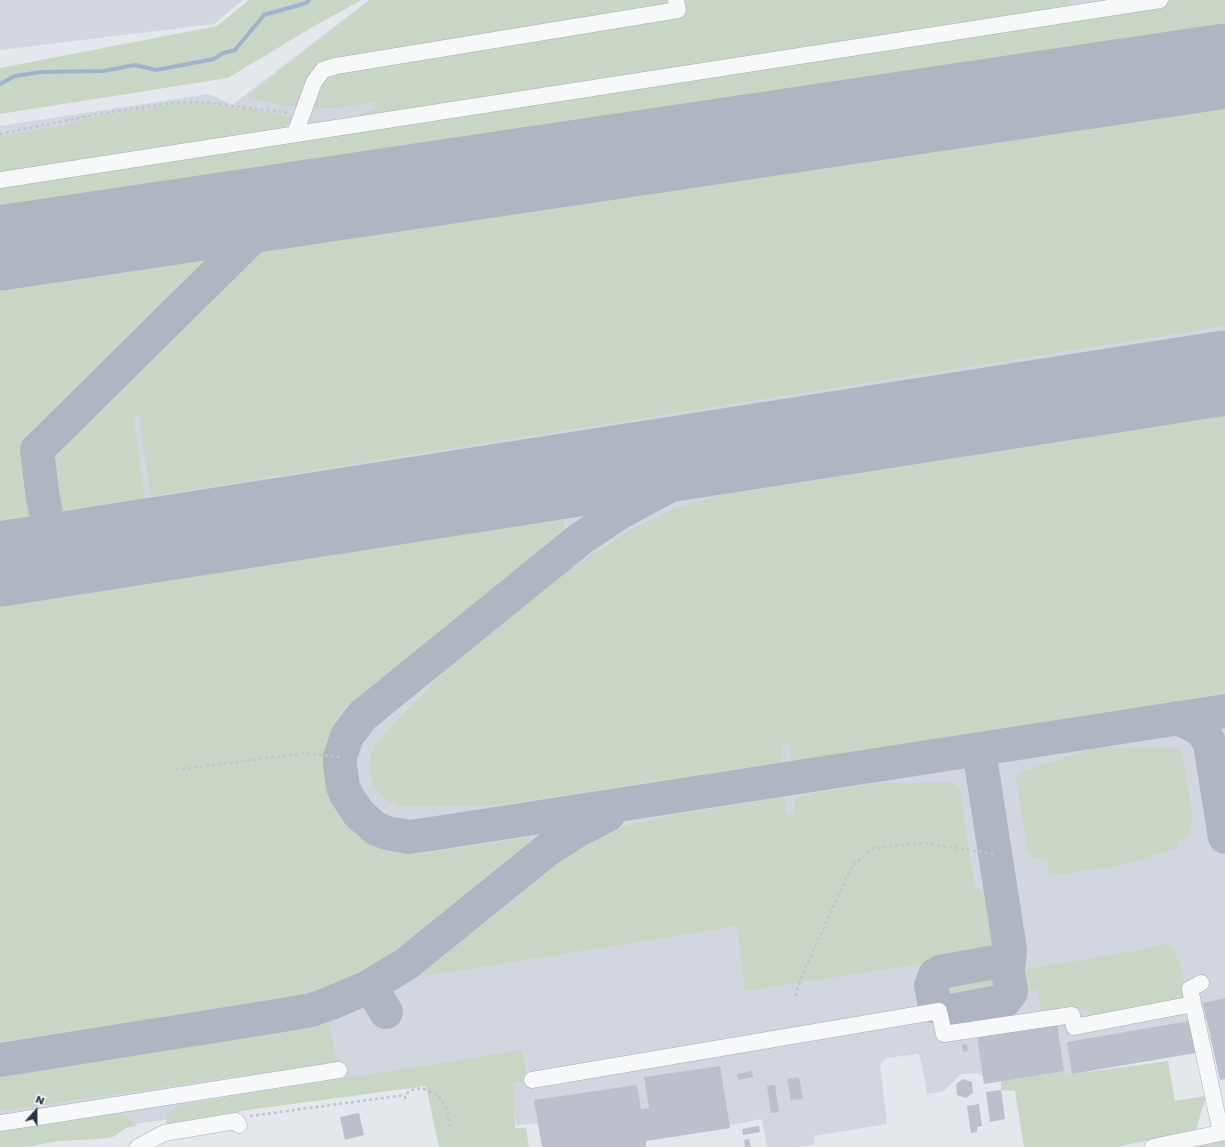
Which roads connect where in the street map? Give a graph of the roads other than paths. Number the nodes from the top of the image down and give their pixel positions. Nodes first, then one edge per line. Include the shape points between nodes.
1 (676, 0) edge
2 (1160, 0) edge
3 (1079, 6) edge
4 (295, 134) junction
5 (0, 180) edge
6 (1201, 983) dead end
7 (1193, 1004) junction
8 (339, 1070) dead end
9 (532, 1080) dead end
10 (0, 1123) edge
11 (238, 1123) road end
12 (1223, 1133) edge
13 (138, 1147) edge
14 (1153, 1147) edge

1 - 4 lane via 678,10 323,70 314,82
2 - 3 lane
3 - 4 lane
4 - 5 lane
6 - 7 lane via 1190,989
7 - 9 lane via 1074,1027 1072,1014 944,1034 939,1011
7 - 12 lane
8 - 10 lane
11 - 13 lane via 164,1133
12 - 14 lane

